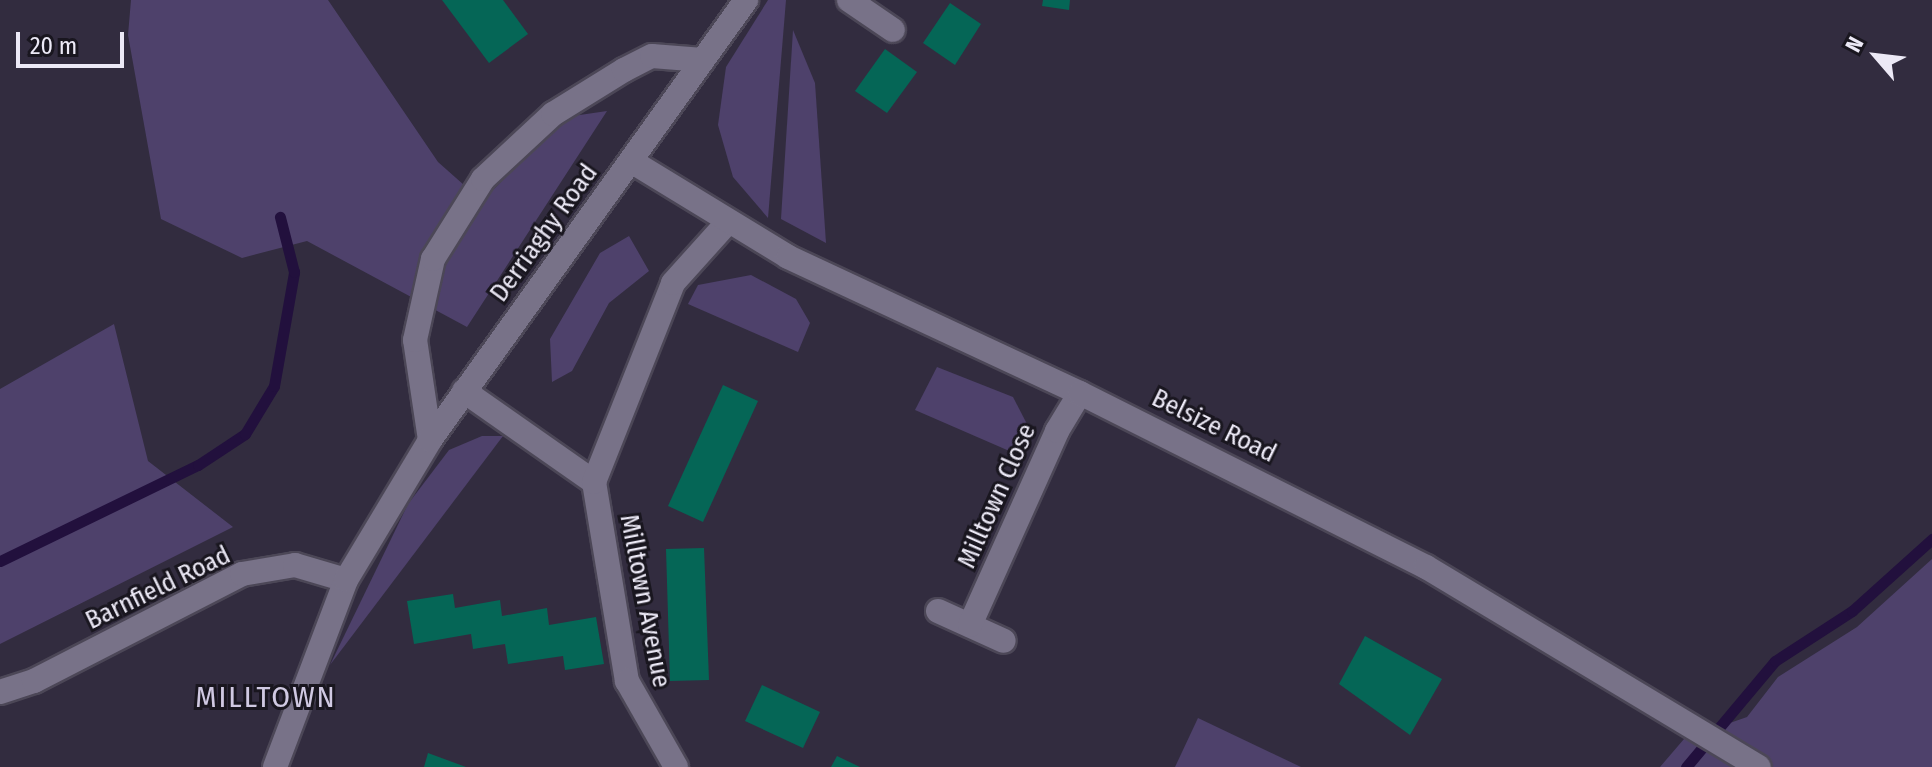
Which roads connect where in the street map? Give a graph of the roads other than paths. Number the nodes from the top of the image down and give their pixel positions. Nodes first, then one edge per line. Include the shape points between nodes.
1 (746, 0) edge
2 (849, 0) edge
3 (886, 16) edge
4 (703, 60) junction
5 (631, 161) junction
6 (728, 222) junction
7 (464, 391) junction
8 (1080, 393) junction
9 (430, 440) junction
10 (594, 482) junction
11 (346, 580) junction
12 (938, 611) dead end
13 (970, 625) junction
14 (1004, 641) dead end
15 (0, 692) edge
16 (275, 767) edge
17 (676, 767) edge
18 (1759, 767) edge

1 - 4 street, Derriaghy Road
2 - 3 street
4 - 5 street, Derriaghy Road
4 - 9 street via 652,56 624,70 553,114 483,179 433,259 415,340
5 - 6 street, Belsize Road
5 - 7 street, Derriaghy Road
6 - 8 street, Belsize Road via 854,290
6 - 10 street via 683,266 658,314
7 - 9 street, Derriaghy Road
7 - 10 street
8 - 13 street, Milltown Close via 1057,431
8 - 18 street, Belsize Road via 1426,567
9 - 11 street, Derriaghy Road
10 - 17 street, Milltown Avenue via 627,681
11 - 15 street, Barnfield Road via 295,565 242,574 34,681
11 - 16 street, Derriaghy Road
12 - 13 street
13 - 14 street

